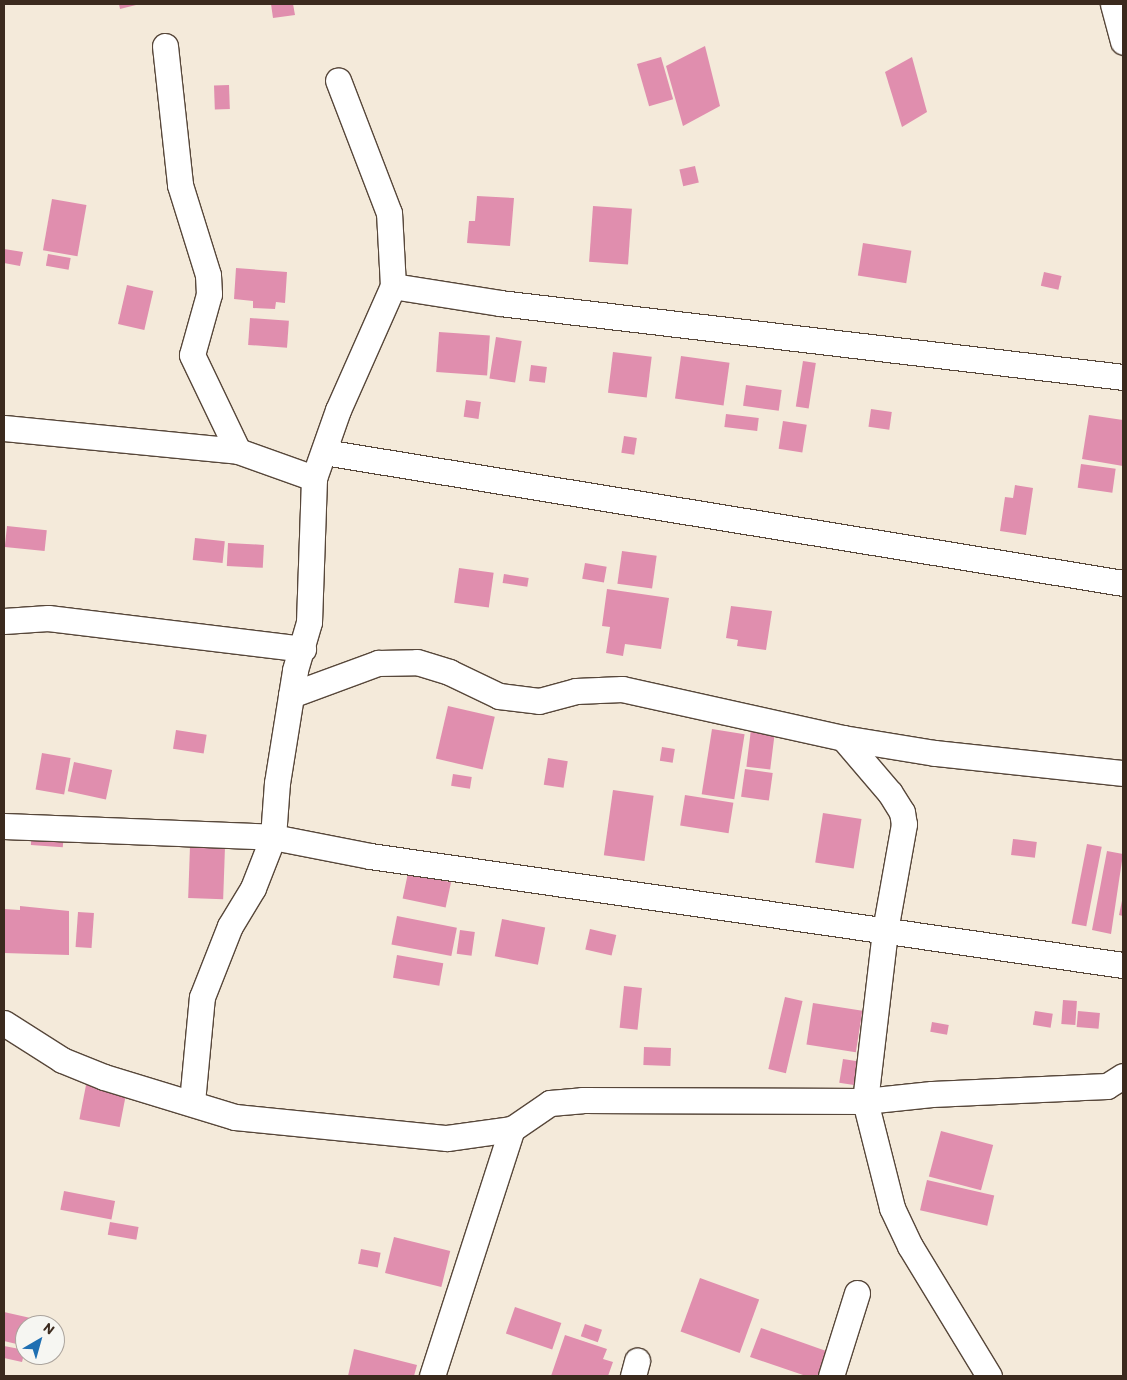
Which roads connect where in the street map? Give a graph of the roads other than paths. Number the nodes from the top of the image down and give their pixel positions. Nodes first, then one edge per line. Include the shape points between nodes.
1 (1113, 4) edge
2 (1123, 42) edge
3 (165, 46) dead end
4 (338, 80) dead end
5 (393, 286) junction
6 (1123, 376) edge
7 (4, 428) edge
8 (238, 451) junction
9 (324, 452) junction
10 (314, 478) junction
11 (1123, 583) edge
12 (4, 622) edge
13 (304, 649) junction
14 (291, 695) junction
15 (843, 738) junction
16 (1123, 774) edge
17 (4, 826) edge
18 (273, 837) junction
19 (885, 931) junction
20 (1123, 965) edge
21 (4, 1023) edge
22 (1123, 1076) edge
23 (865, 1101) junction
24 (192, 1102) junction
25 (512, 1129) junction
26 (857, 1293) dead end
27 (432, 1376) edge
28 (831, 1376) edge
29 (989, 1376) edge

1 - 2 street
3 - 8 street via 180,185 208,275 209,294 192,356
4 - 5 street via 389,213
5 - 6 street via 500,303
5 - 9 street via 338,410
7 - 8 street
8 - 10 street
9 - 10 street
9 - 11 street
10 - 13 street via 309,622
12 - 13 street via 48,618
13 - 14 street via 295,670
14 - 15 street via 378,664 418,662 450,672 499,696 539,700 576,691 622,689
14 - 18 street via 277,783
15 - 16 street via 935,753
15 - 19 street via 902,812 904,824
17 - 18 street
18 - 19 street via 380,857
18 - 24 street via 253,888 226,934 202,997
19 - 20 street
19 - 23 street
21 - 24 street via 62,1060 104,1077
22 - 23 street via 1107,1086 932,1094
23 - 25 street via 582,1100 550,1103
23 - 29 street via 892,1208 910,1246
24 - 25 street via 235,1117 400,1135 446,1138
25 - 27 street
26 - 28 street

